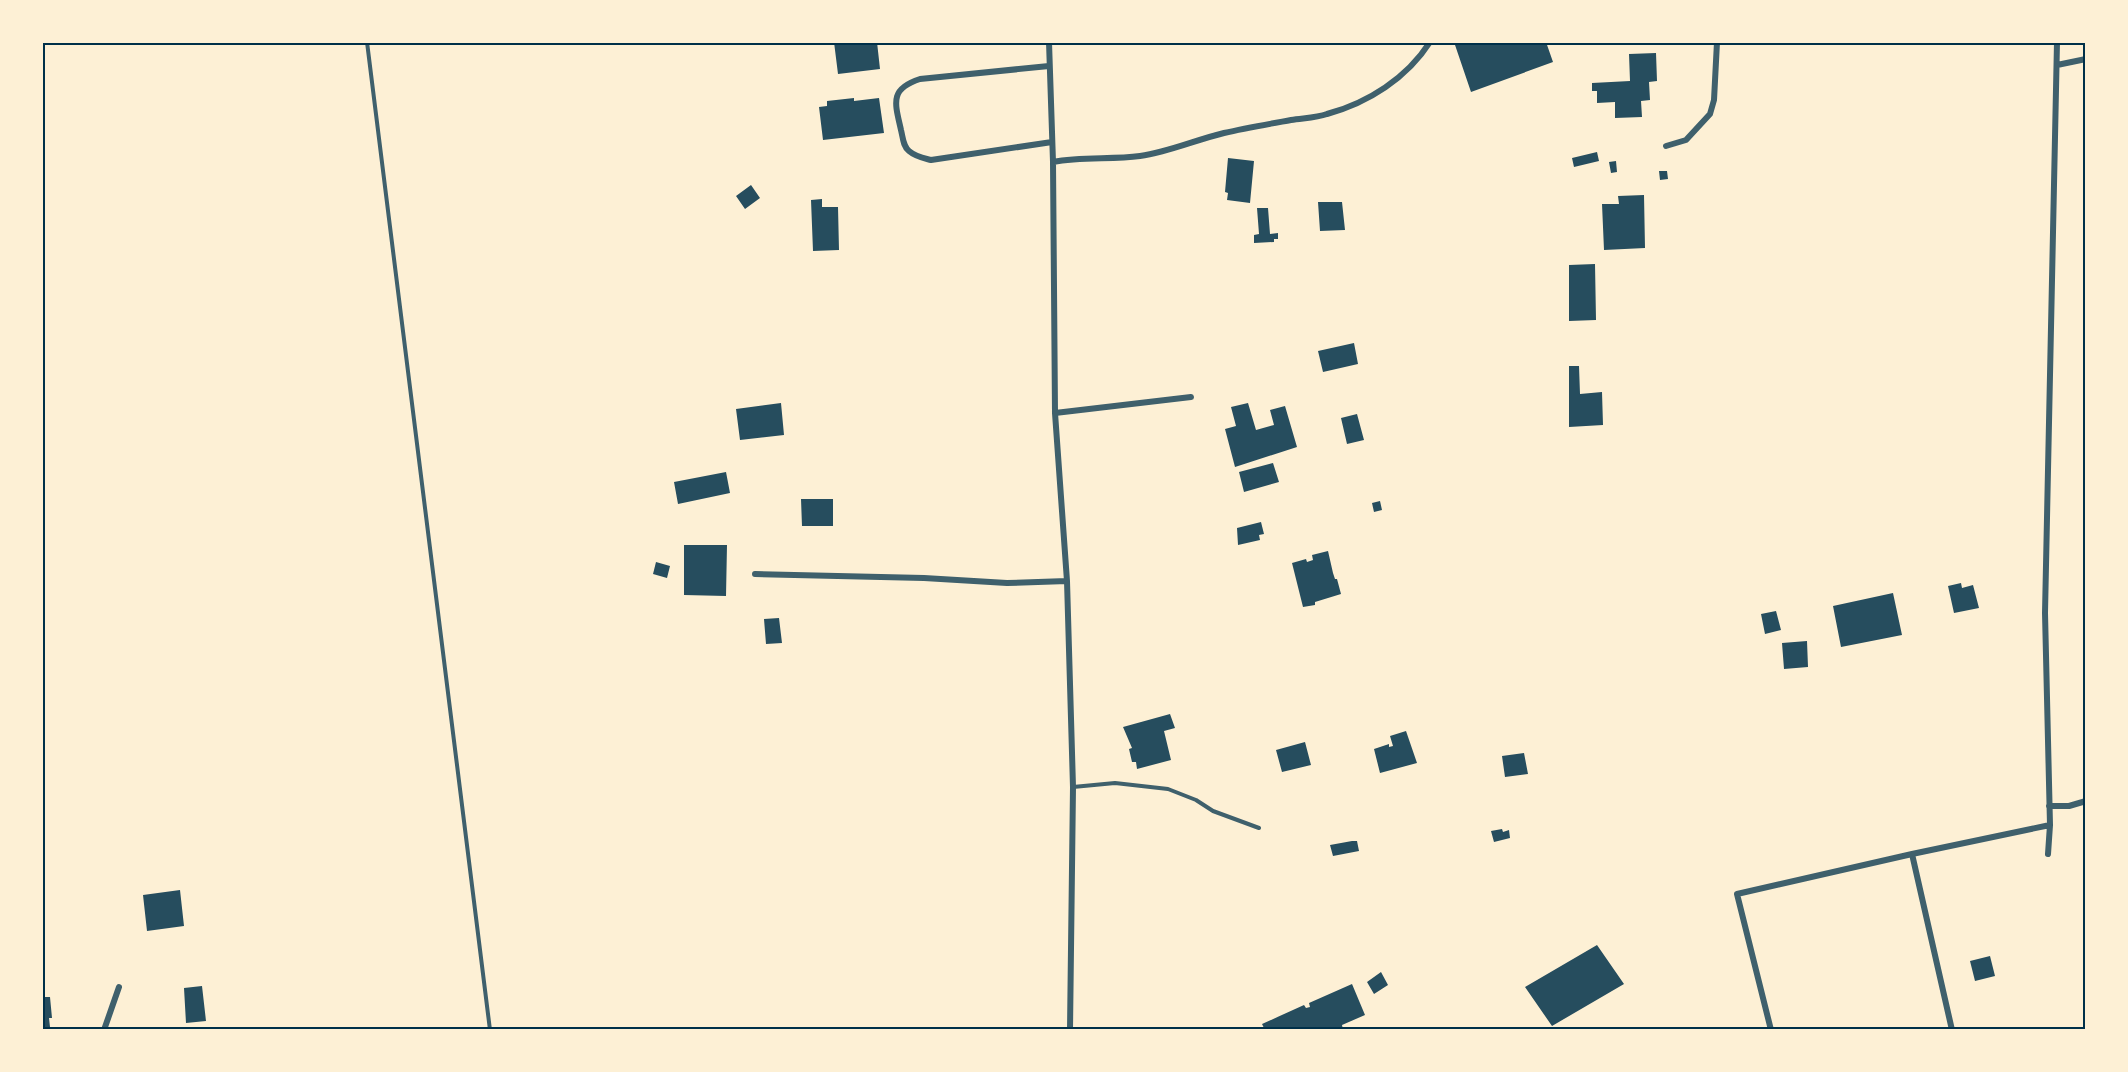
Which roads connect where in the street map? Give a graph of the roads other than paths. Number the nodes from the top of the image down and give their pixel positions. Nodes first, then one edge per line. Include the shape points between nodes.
1 (367, 42) edge
2 (1049, 42) edge
3 (1430, 42) edge
4 (1717, 42) edge
5 (2057, 42) edge
6 (2086, 59) edge
7 (2057, 65) junction
8 (1049, 66) junction
9 (1052, 142) junction
10 (1666, 146) dead end
11 (1053, 162) junction
12 (1191, 398) dead end
13 (1056, 413) junction
14 (755, 574) dead end
15 (1067, 581) junction
16 (1073, 787) junction
17 (2086, 801) edge
18 (2049, 806) junction
19 (2050, 825) junction
20 (1259, 828) dead end
21 (1912, 854) junction
22 (2048, 854) dead end
23 (119, 987) dead end
24 (104, 1030) edge
25 (490, 1030) edge
26 (1070, 1030) edge
27 (1771, 1030) edge
28 (1952, 1030) edge

1 - 25 lane
2 - 8 street
3 - 11 street via 1404,73 1381,91 1326,115 1222,134 1140,156
4 - 10 street via 1710,114 1686,140
5 - 7 street
6 - 7 street
7 - 18 street via 2045,614
8 - 9 street
8 - 9 street via 920,79 901,87 895,103 904,146 918,157 931,160
9 - 11 street
11 - 13 street
12 - 13 street
13 - 15 street
14 - 15 street via 1007,583
15 - 16 street
16 - 20 lane via 1115,783 1168,789
16 - 26 street
17 - 18 street
18 - 19 street
19 - 21 street
19 - 22 street
21 - 27 street via 1737,894
21 - 28 street
23 - 24 street

